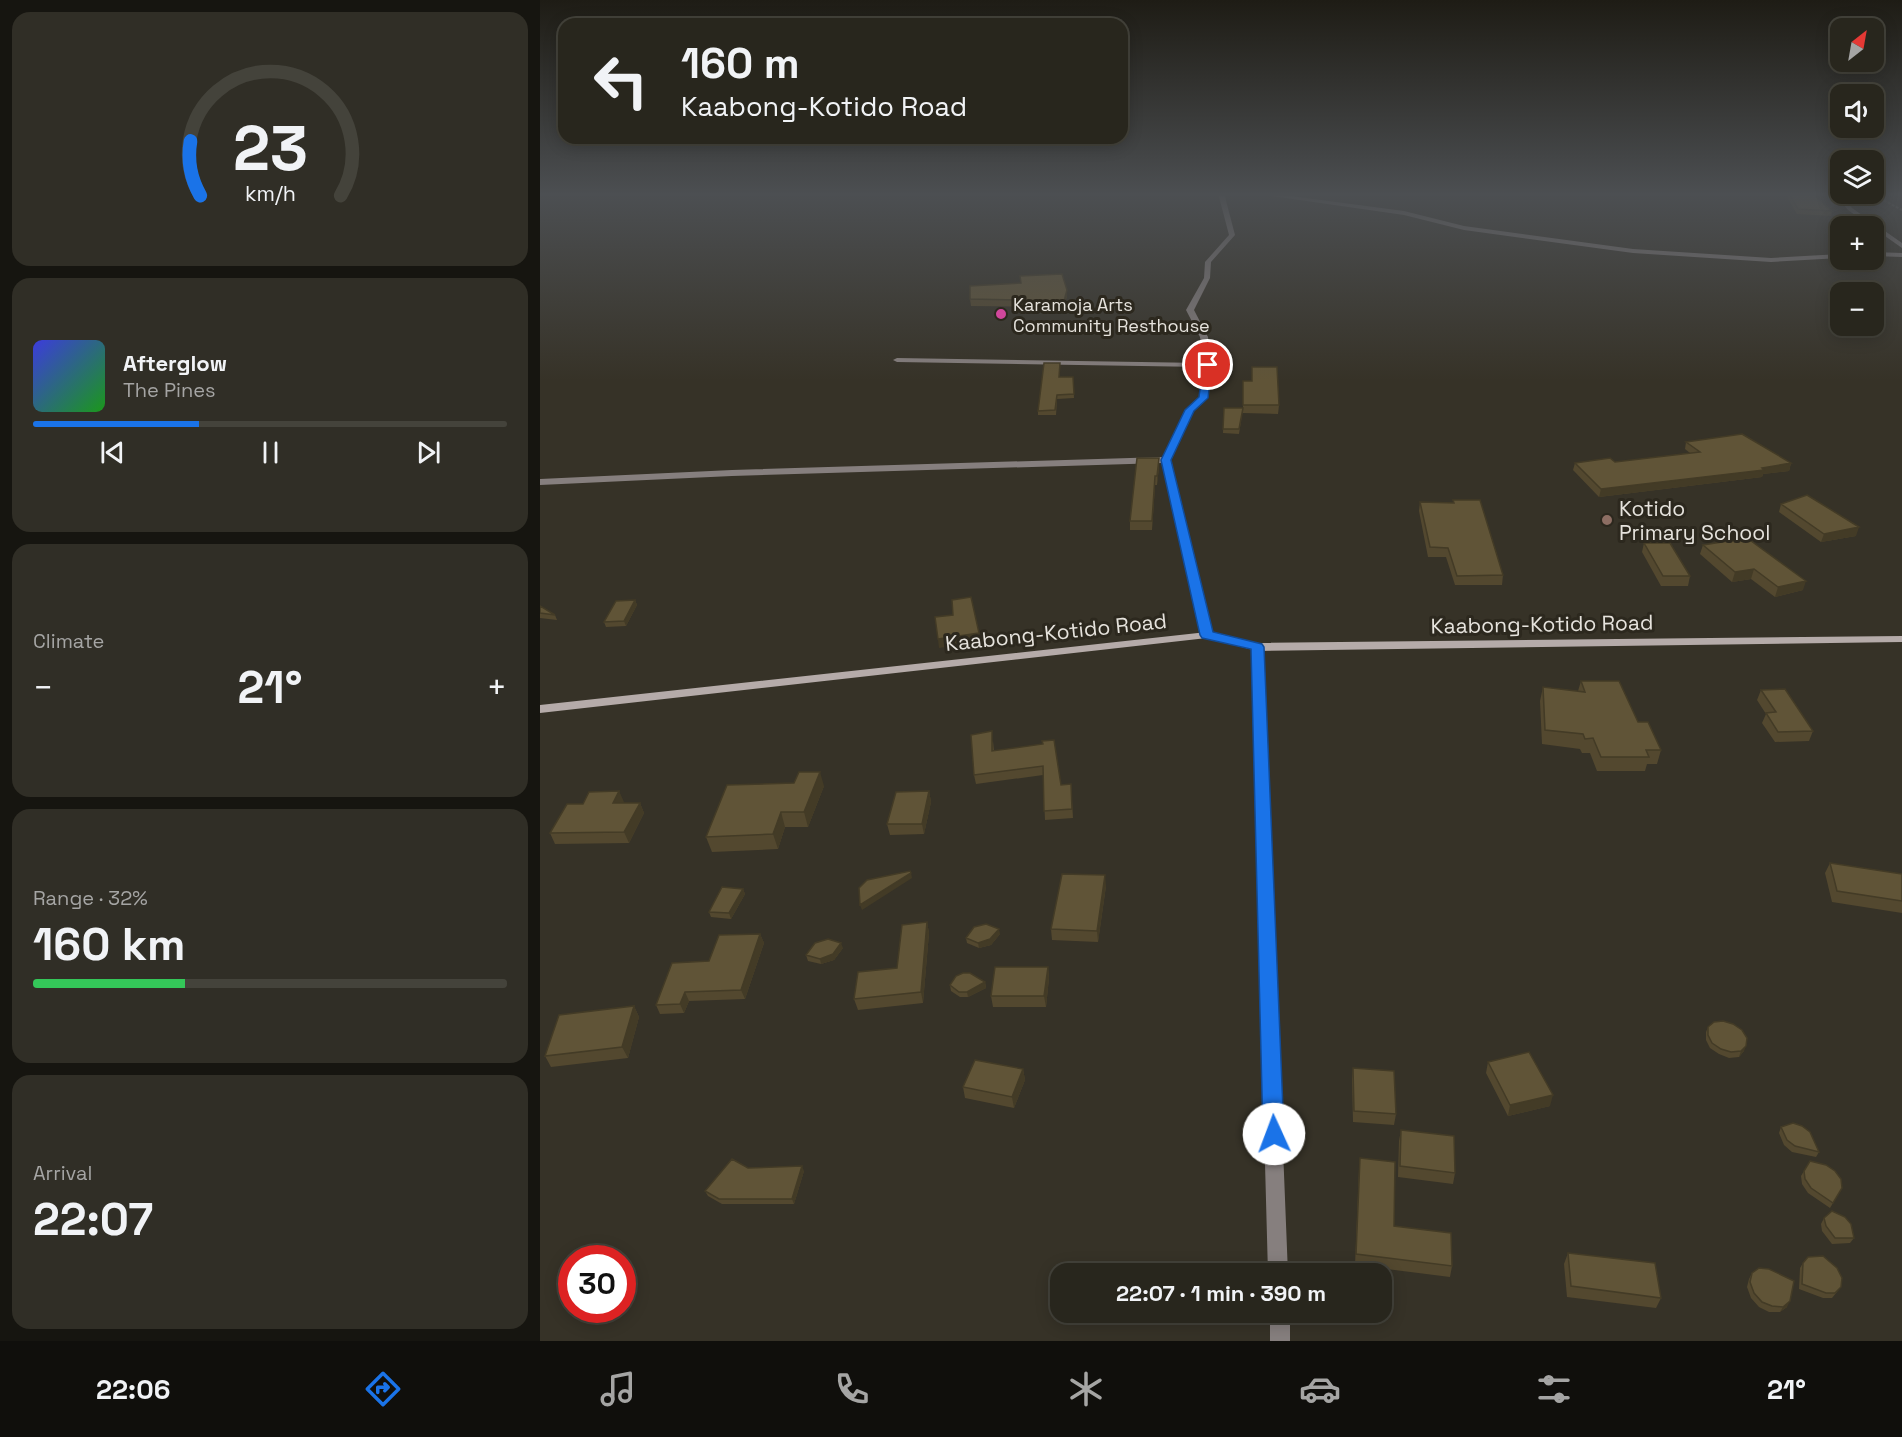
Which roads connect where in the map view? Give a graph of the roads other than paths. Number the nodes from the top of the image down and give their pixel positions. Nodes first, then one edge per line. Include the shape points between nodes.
1 (1214, 256) edge
2 (1703, 256) edge
3 (1830, 257) edge
4 (897, 360) dead end
5 (1208, 365) junction
6 (1166, 460) junction
7 (540, 482) edge
8 (1207, 635) junction
9 (1902, 639) edge
10 (1257, 647) junction
11 (540, 709) edge
12 (1278, 1263) edge
13 (1280, 1323) edge
14 (1281, 1341) edge

1 - 5 street via 1191,310 1204,337
2 - 3 street via 1771,260
4 - 5 street
5 - 6 street via 1203,398 1190,410
6 - 7 street
6 - 8 street
8 - 10 main road, Kaabong-Kotido Road
8 - 11 main road, Kaabong-Kotido Road
9 - 10 main road, Kaabong-Kotido Road
10 - 12 street
13 - 14 street

